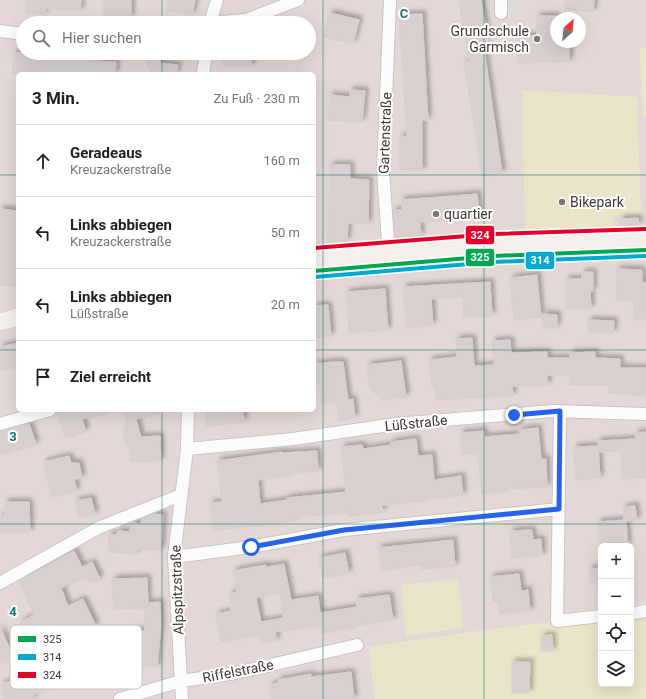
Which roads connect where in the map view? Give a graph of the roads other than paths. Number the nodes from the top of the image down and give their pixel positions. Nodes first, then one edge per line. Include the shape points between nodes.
1 (217, 0) edge
2 (298, 0) edge
3 (390, 0) edge
4 (501, 0) edge
5 (501, 13) dead end
6 (211, 16) edge
7 (256, 16) edge
8 (0, 31) edge
9 (16, 33) edge
10 (205, 60) edge
11 (203, 72) edge
12 (646, 235) edge
13 (646, 250) edge
14 (316, 254) edge
15 (389, 256) junction
16 (316, 271) edge
17 (16, 318) edge
18 (0, 322) edge
19 (560, 411) junction
20 (43, 412) edge
21 (188, 412) edge
22 (646, 414) edge
23 (0, 424) edge
24 (187, 449) junction
25 (180, 495) junction
26 (559, 509) junction
27 (174, 557) junction
28 (0, 583) edge
29 (646, 611) edge
30 (634, 613) edge
31 (598, 616) edge
32 (357, 645) dead end
33 (181, 681) junction
34 (120, 699) edge
35 (182, 699) edge

1 - 6 street
2 - 7 street
3 - 15 street, Gartenstraße via 383,171
4 - 5 street
8 - 9 street
10 - 11 street
12 - 15 main road via 501,239
13 - 15 main road via 493,256
14 - 15 main road
15 - 16 main road
17 - 18 main road
19 - 22 street, Lüßstraße
19 - 24 street, Lüßstraße via 396,424 293,440
19 - 26 street
20 - 23 street
21 - 24 street, Alpspitzstraße
24 - 25 street, Alpspitzstraße
25 - 27 street, Alpspitzstraße
25 - 28 street via 98,528
26 - 27 street via 344,530 251,547
26 - 31 street via 557,620
27 - 33 street, Alpspitzstraße
29 - 30 street
32 - 33 street, Riffelstraße via 236,672
33 - 34 street, Riffelstraße
33 - 35 street, Alpspitzstraße

